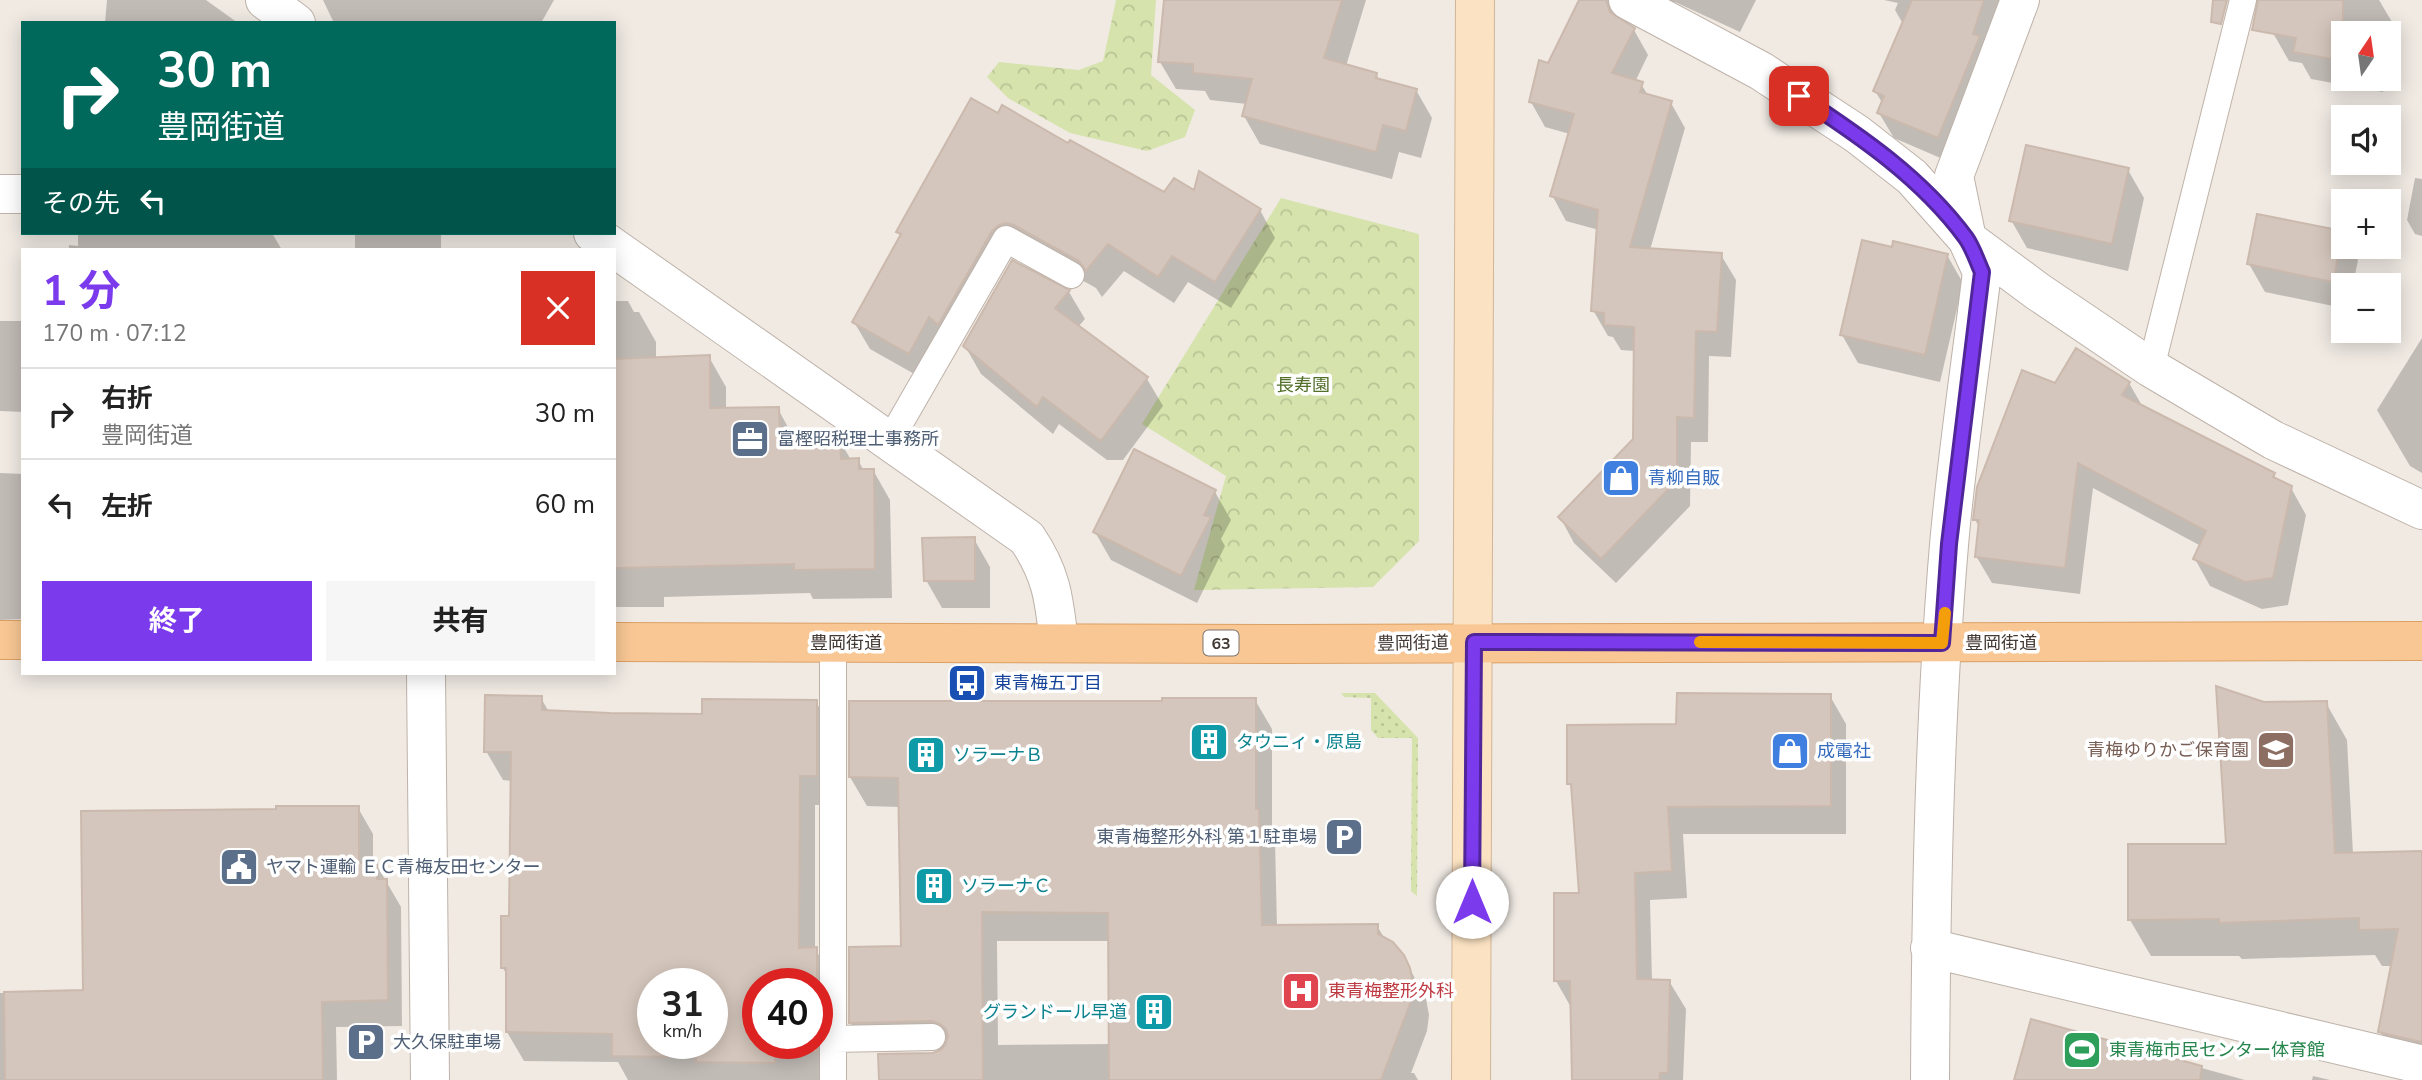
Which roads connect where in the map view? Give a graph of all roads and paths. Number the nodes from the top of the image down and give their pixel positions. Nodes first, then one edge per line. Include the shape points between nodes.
1 (265, 0) edge
2 (1475, 0) edge
3 (1628, 0) edge
4 (2021, 0) edge
5 (2243, 0) edge
6 (293, 21) edge
7 (0, 194) edge
8 (21, 194) edge
9 (596, 235) edge
10 (1967, 239) junction
11 (614, 248) edge
12 (616, 249) edge
13 (1071, 275) dead end
14 (2151, 368) junction
15 (889, 442) junction
16 (2422, 510) edge
17 (0, 640) edge
18 (21, 640) edge
19 (2422, 640) edge
20 (616, 642) edge
21 (1059, 642) junction
22 (1474, 642) junction
23 (1942, 643) junction
24 (833, 644) junction
25 (426, 675) edge
26 (1930, 948) junction
27 (932, 1037) dead end
28 (834, 1039) junction
29 (2422, 1067) edge
30 (833, 1078) edge
31 (430, 1080) edge
32 (1471, 1080) edge
33 (1930, 1080) edge

1 - 6 street
2 - 22 street
3 - 10 street via 1761,71 1857,134 1912,177
4 - 10 street via 1954,176
5 - 14 lane
7 - 8 street
9 - 11 street
10 - 14 street
10 - 23 street via 1982,272 1949,544
12 - 15 street
13 - 15 lane via 1006,239
14 - 16 street via 2273,440
15 - 21 street via 1027,538 1051,584
17 - 18 main road
19 - 23 main road, 豊岡街道 / 63
20 - 24 main road, 豊岡街道 / 63
21 - 22 main road, 豊岡街道 / 63
21 - 24 main road, 豊岡街道 / 63
22 - 23 main road, 豊岡街道 / 63
22 - 32 street
23 - 26 street
24 - 28 lane
25 - 31 street
26 - 29 street
26 - 33 street
27 - 28 lane
28 - 30 lane

